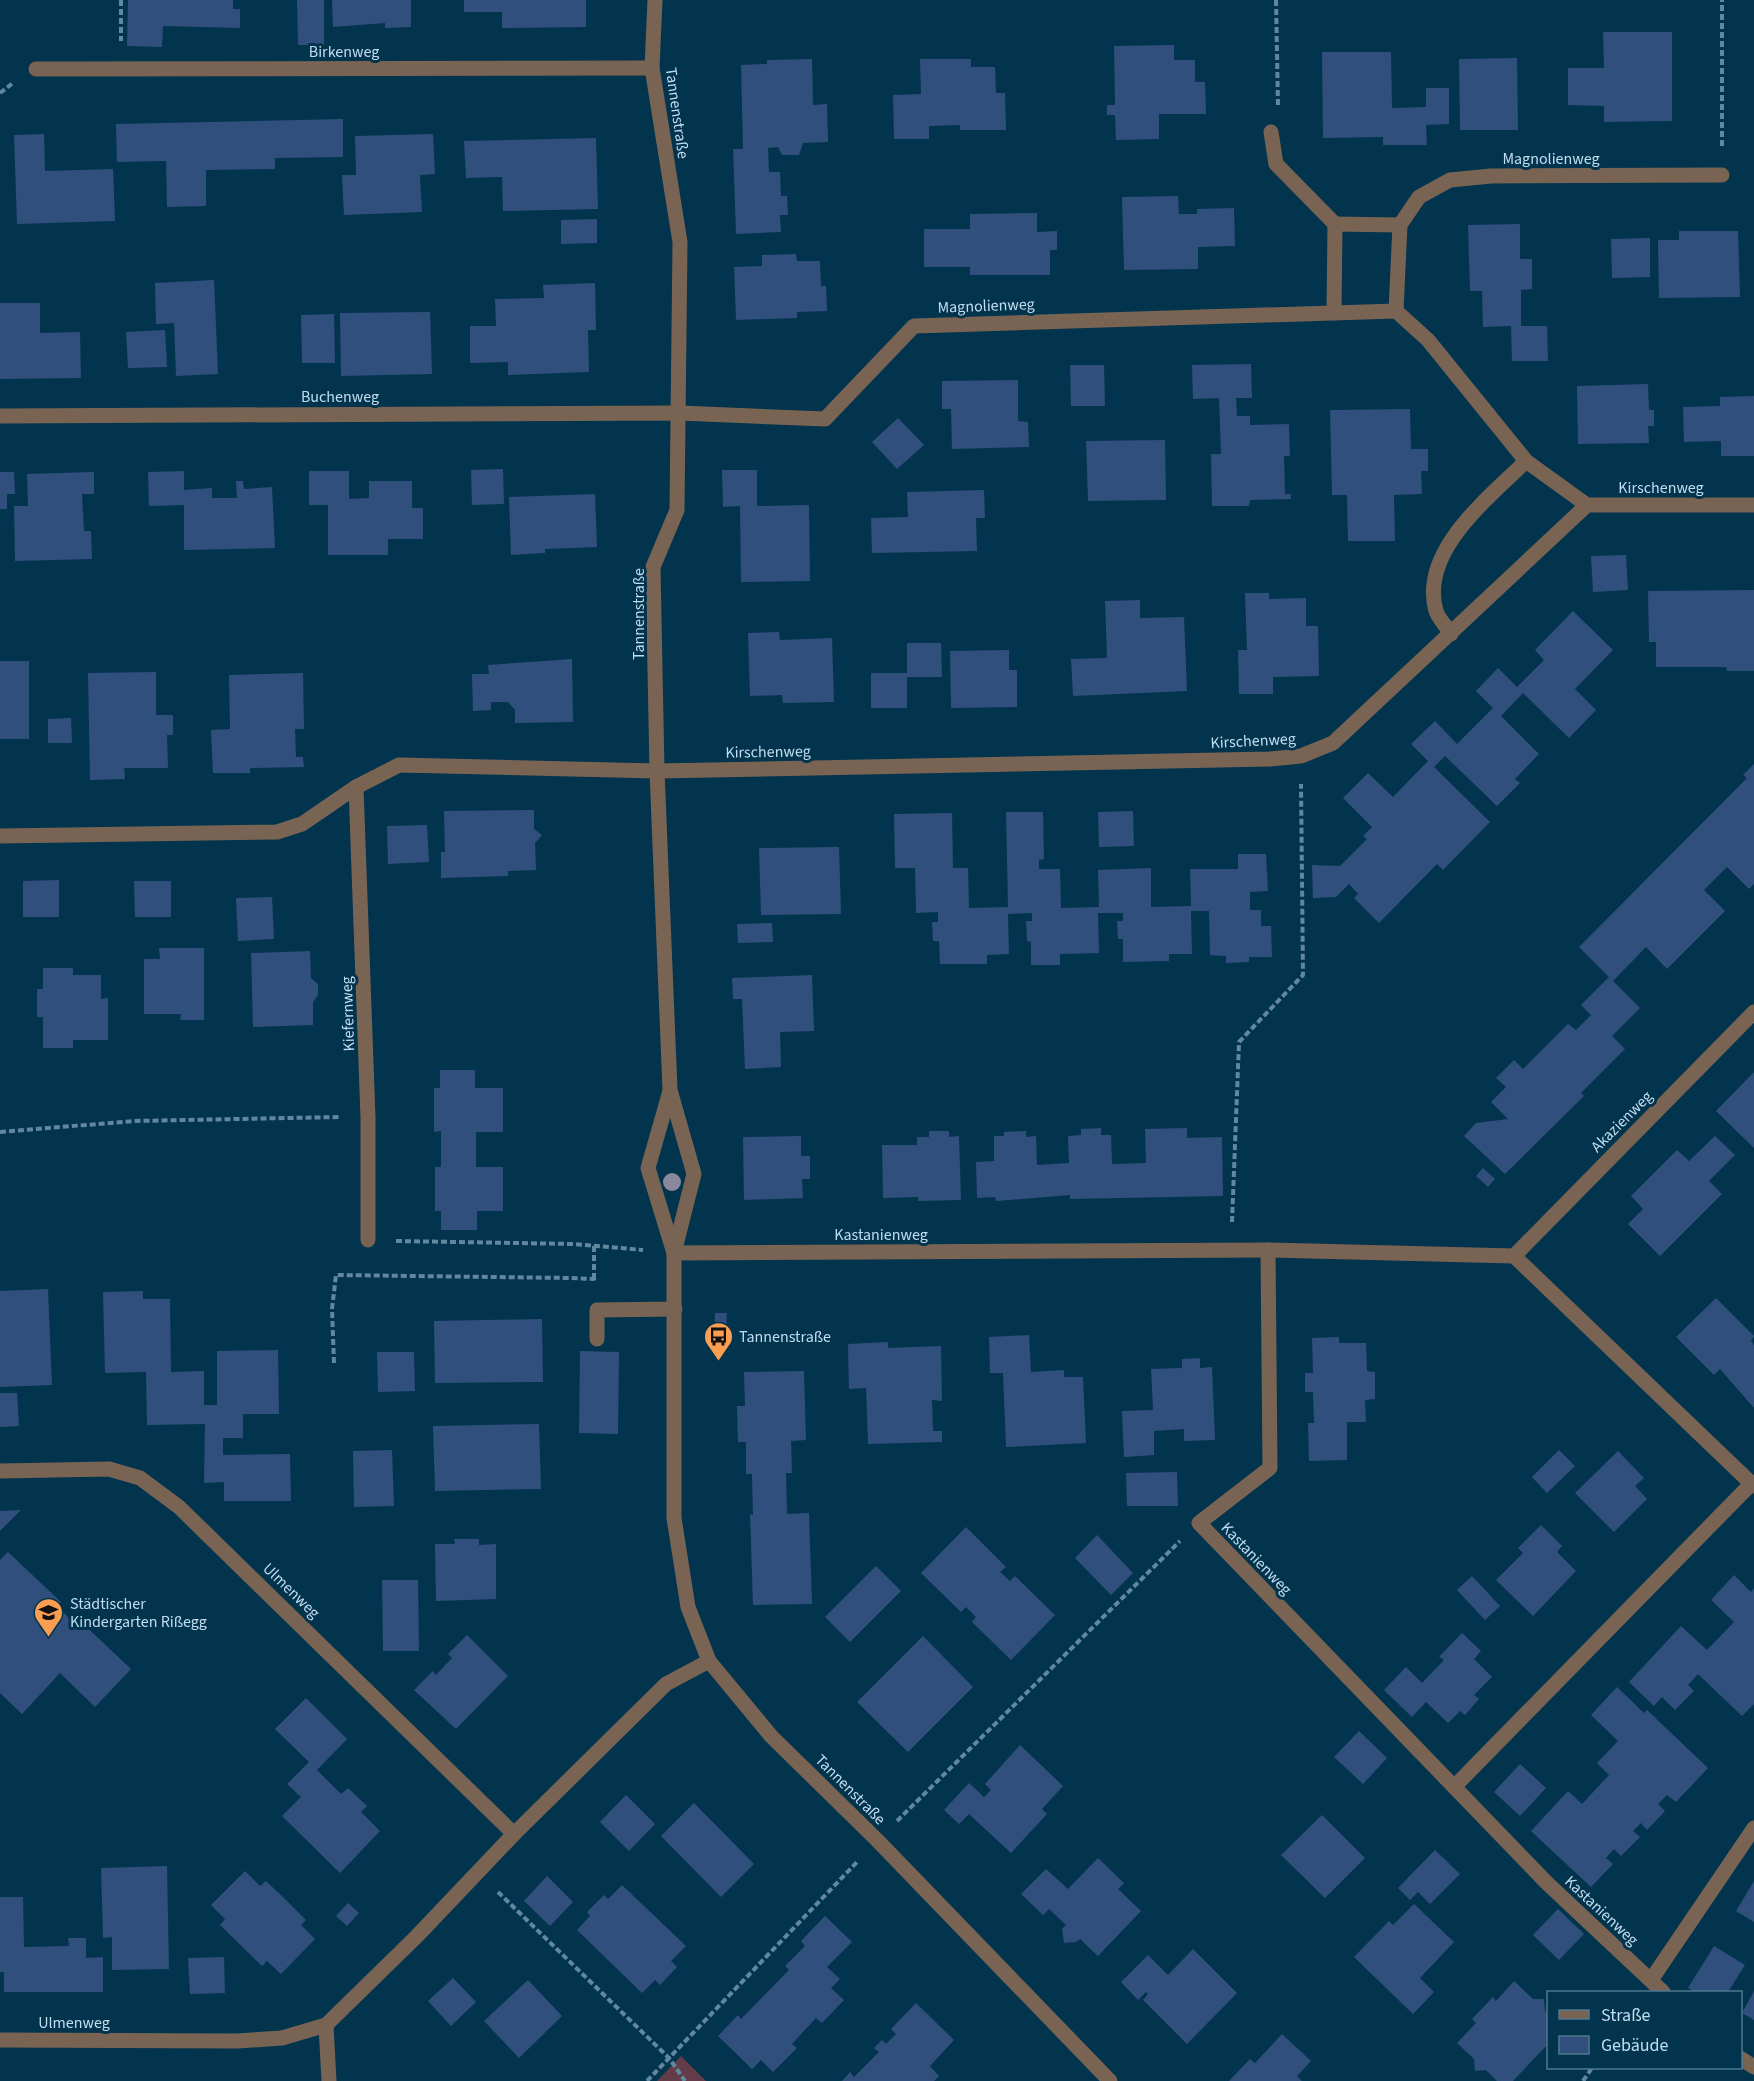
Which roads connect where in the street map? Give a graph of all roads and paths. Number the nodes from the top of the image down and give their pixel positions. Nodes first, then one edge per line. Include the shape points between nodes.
1 (121, 0) edge
2 (655, 0) edge
3 (1276, 0) edge
4 (1722, 0) edge
5 (652, 68) junction
6 (36, 69) dead end
7 (121, 69) junction
8 (1271, 132) joint
9 (1722, 175) joint
10 (1335, 224) junction
11 (1400, 225) junction
12 (1396, 311) junction
13 (1334, 313) junction
14 (680, 413) junction
15 (0, 416) edge
16 (1526, 461) junction
17 (1587, 505) junction
18 (1754, 505) edge
19 (1451, 634) junction
20 (1301, 756) junction
21 (657, 771) junction
22 (356, 787) junction
23 (0, 836) edge
24 (1754, 1012) edge
25 (670, 1090) junction
26 (368, 1118) junction
27 (0, 1132) edge
28 (368, 1240) joint
29 (594, 1246) junction
30 (1268, 1250) junction
31 (1230, 1251) junction
32 (674, 1252) junction
33 (1514, 1256) junction
34 (594, 1279) junction
35 (675, 1309) junction
36 (597, 1310) junction
37 (597, 1339) dead end
38 (334, 1363) dead end
39 (0, 1471) edge
40 (1753, 1485) edge
41 (1198, 1523) junction
42 (709, 1661) junction
43 (1454, 1787) junction
44 (1754, 1828) edge
45 (514, 1834) junction
46 (877, 1840) junction
47 (478, 1873) junction
48 (1651, 1980) junction
49 (1662, 1991) edge
50 (326, 2025) junction
51 (0, 2040) edge
52 (669, 2058) junction
53 (329, 2081) edge
54 (647, 2081) edge
55 (685, 2081) edge
56 (1110, 2081) edge

1 - 7 path
2 - 5 street, Tannenstraße
3 - 8 path via 1279,116
4 - 9 path
5 - 7 street, Birkenweg
5 - 14 street, Tannenstraße via 680,242
6 - 7 street, Birkenweg
8 - 10 street via 1276,164
9 - 11 street, Magnolienweg via 1491,176 1450,180 1419,197
10 - 11 street
10 - 13 street
11 - 12 street
12 - 13 street, Magnolienweg
12 - 16 street via 1428,340
13 - 14 street, Magnolienweg via 914,326 825,418
14 - 15 street, Buchenweg
14 - 21 street, Tannenstraße via 677,510 653,567
16 - 17 street
16 - 19 street via 1445,545 1434,589 1436,612
17 - 18 street, Kirschenweg
17 - 19 street, Kirschenweg
19 - 20 street, Kirschenweg via 1333,743
20 - 21 street, Kirschenweg
20 - 31 path via 1303,975 1239,1042
21 - 22 street via 399,765
21 - 25 street, Tannenstraße
22 - 23 street via 302,824 277,832
22 - 26 street, Kiefernweg
24 - 33 street, Akazienweg
25 - 32 street, Tannenstraße via 694,1174
25 - 32 street, Tannenstraße via 648,1168
26 - 27 path via 134,1121
26 - 28 street, Kiefernweg
28 - 29 path
29 - 32 path
29 - 34 path
30 - 31 street, Kastanienweg
30 - 33 street, Kastanienweg
30 - 41 street, Kastanienweg via 1270,1468
31 - 32 street, Kastanienweg
32 - 35 street, Tannenstraße
33 - 40 street
34 - 36 path
34 - 38 path via 336,1275 332,1309
35 - 36 street
35 - 42 street, Tannenstraße via 674,1518 688,1607
36 - 37 street
39 - 45 street, Ulmenweg via 109,1469 140,1478 179,1507
40 - 43 street
41 - 43 street, Kastanienweg
41 - 46 path
42 - 45 street, Ulmenweg via 666,1684
42 - 46 street, Tannenstraße via 771,1736
43 - 48 street, Kastanienweg via 1547,1883
44 - 48 street
45 - 47 street, Ulmenweg
46 - 52 path
46 - 56 street, Tannenstraße
47 - 50 street, Ulmenweg
47 - 52 path
48 - 49 street, Kastanienweg
50 - 51 street, Ulmenweg via 282,2037 237,2041
50 - 53 street
52 - 54 path
52 - 55 path

